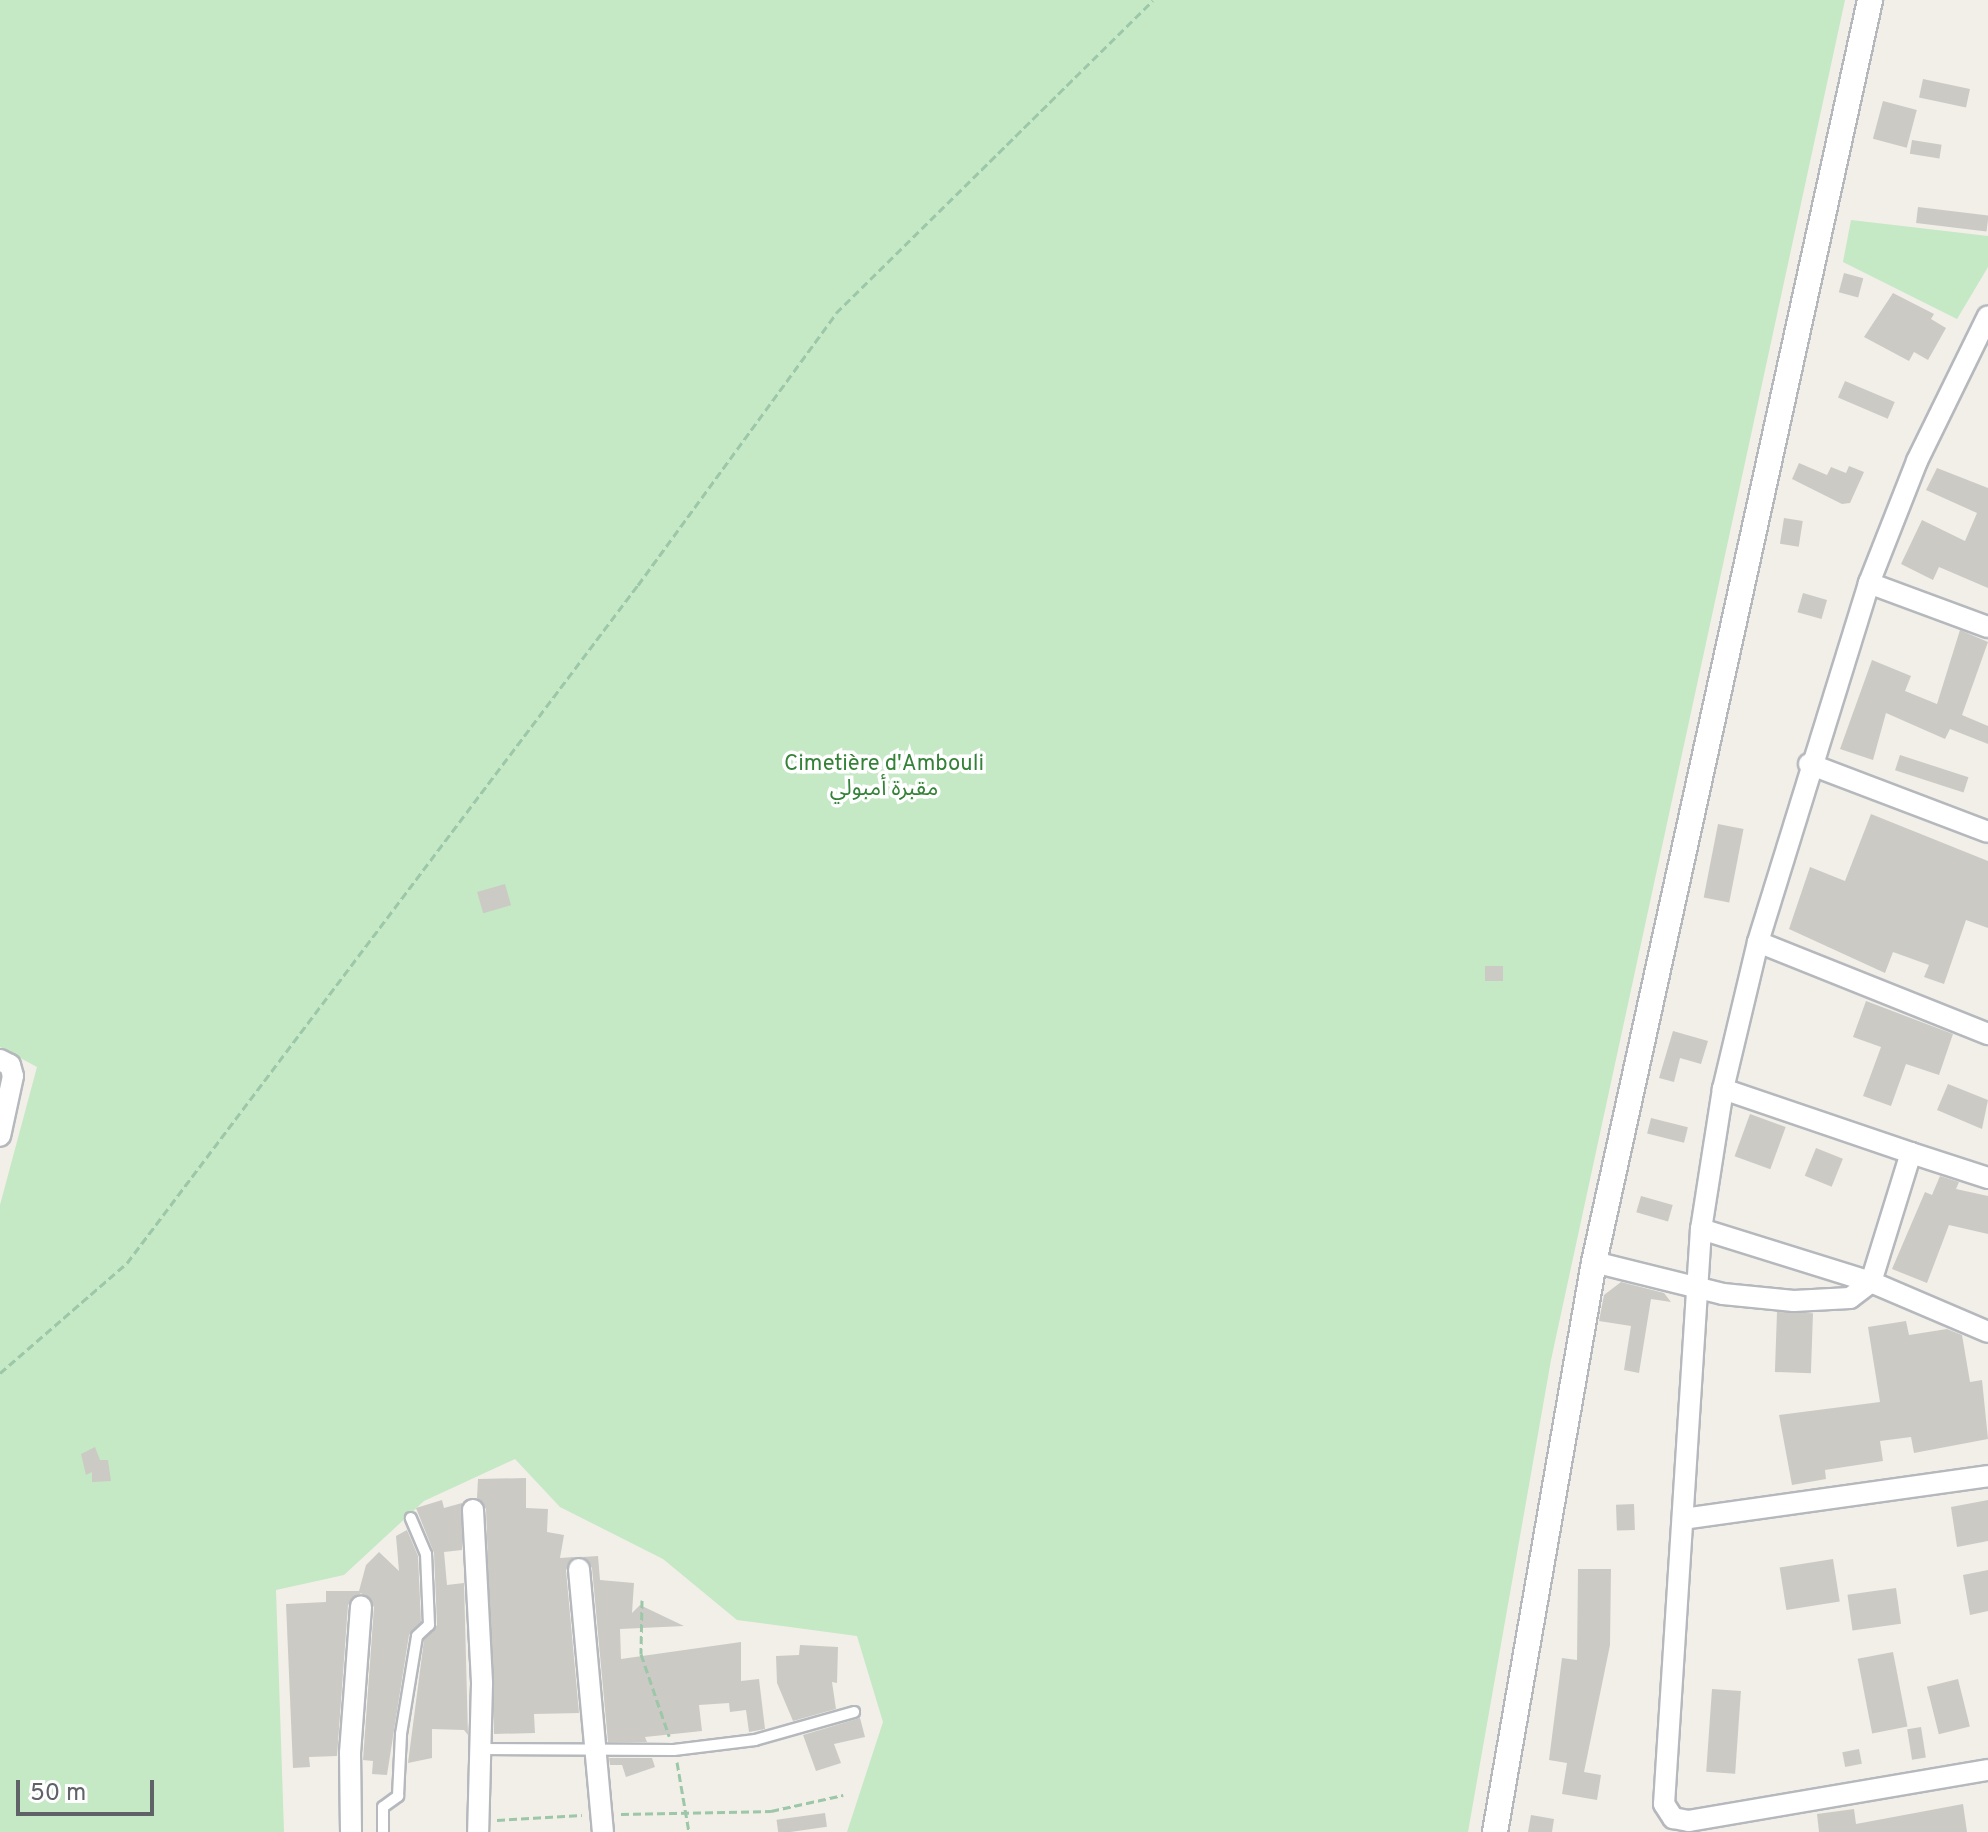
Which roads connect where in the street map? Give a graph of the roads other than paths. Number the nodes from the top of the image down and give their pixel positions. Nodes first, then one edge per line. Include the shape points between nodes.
1 (1870, 0) edge
2 (1988, 316) edge
3 (1869, 583) junction
4 (1988, 627) edge
5 (1809, 764) junction
6 (1988, 832) edge
7 (1758, 942) junction
8 (1988, 1034) edge
9 (0, 1060) edge
10 (1723, 1089) junction
11 (0, 1136) edge
12 (1911, 1153) junction
13 (1988, 1178) edge
14 (1701, 1229) junction
15 (1594, 1262) junction
16 (1871, 1282) junction
17 (1697, 1288) junction
18 (1988, 1332) edge
19 (1988, 1476) edge
20 (473, 1510) dead end
21 (411, 1518) dead end
22 (1683, 1519) junction
23 (579, 1569) dead end
24 (361, 1606) dead end
25 (854, 1712) dead end
26 (479, 1749) junction
27 (593, 1750) junction
28 (1988, 1770) edge
29 (602, 1823) edge
30 (478, 1826) edge
31 (351, 1832) edge
32 (383, 1832) edge
33 (1495, 1832) edge

1 - 15 street
2 - 3 street via 1917,461
3 - 4 street
3 - 5 street
5 - 6 street
5 - 7 street
7 - 8 street
7 - 10 street
9 - 11 street via 10,1065 13,1076
10 - 12 street
10 - 14 street
12 - 13 street
12 - 16 street
14 - 16 street
14 - 17 street
15 - 17 street
15 - 33 street
16 - 17 street via 1850,1298 1833,1300 1771,1299
16 - 18 street
17 - 22 street
19 - 22 street
20 - 26 street via 482,1684
21 - 32 lane via 426,1554 429,1625 417,1636 401,1734 398,1796 383,1807
22 - 28 street via 1666,1812 1689,1821
23 - 27 street
24 - 31 street via 350,1753
25 - 27 lane via 755,1740 674,1750
26 - 27 lane
26 - 30 street
27 - 29 street

